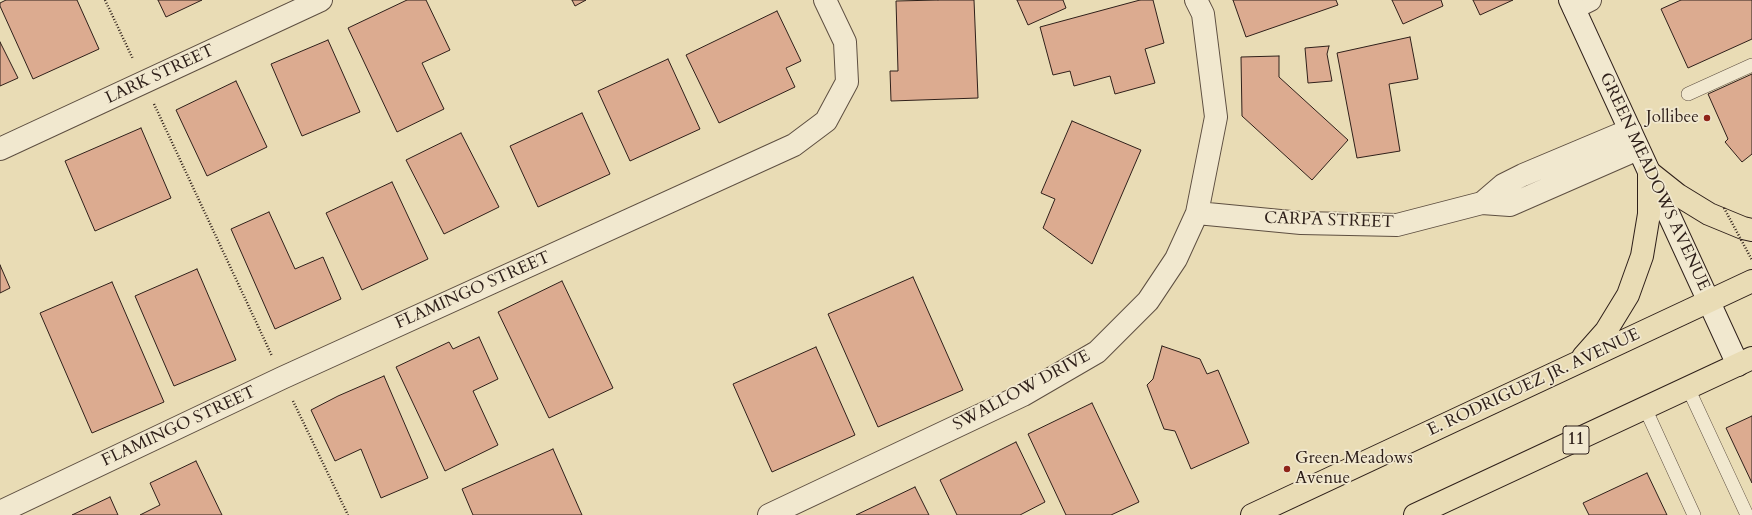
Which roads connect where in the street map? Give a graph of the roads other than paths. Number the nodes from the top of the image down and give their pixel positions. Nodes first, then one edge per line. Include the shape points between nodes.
1 (321, 0) edge
2 (825, 0) edge
3 (1196, 0) edge
4 (1578, 3) edge
5 (1752, 65) edge
6 (1688, 94) dead end
7 (1634, 140) junction
8 (0, 149) edge
9 (1649, 172) junction
10 (1197, 213) junction
11 (1752, 230) edge
12 (1752, 282) edge
13 (1709, 302) junction
14 (1745, 361) edge
15 (1578, 363) junction
16 (1688, 388) junction
17 (1645, 408) junction
18 (0, 512) edge
19 (769, 515) edge
20 (1252, 515) edge
21 (1415, 515) edge
22 (1694, 515) edge
23 (1747, 515) edge

1 - 8 street, LARK STREET
2 - 18 street, FLAMINGO STREET via 845,42 847,82 826,121 794,145 282,378
3 - 10 street, SWALLOW DRIVE via 1203,14 1216,118
4 - 7 street, GREEN MEADOWS AVENUE
5 - 6 lane
7 - 9 street, GREEN MEADOWS AVENUE
7 - 10 street, CARPA STREET via 1510,205 1482,203 1397,225 1301,223
9 - 11 main road via 1678,195 1710,214
9 - 13 street, GREEN MEADOWS AVENUE
9 - 15 main road via 1649,214 1642,256 1628,295 1606,331
10 - 19 street, SWALLOW DRIVE via 1176,259 1148,301 1097,352 1023,395
12 - 13 main road, E. RODRIGUEZ JR. AVENUE
13 - 14 street, GREEN MEADOWS AVENUE
13 - 15 main road, E. RODRIGUEZ JR. AVENUE
14 - 16 main road, 11
15 - 20 main road, E. RODRIGUEZ JR. AVENUE
16 - 17 main road, 11
16 - 23 lane
17 - 21 main road, 11
17 - 22 lane

